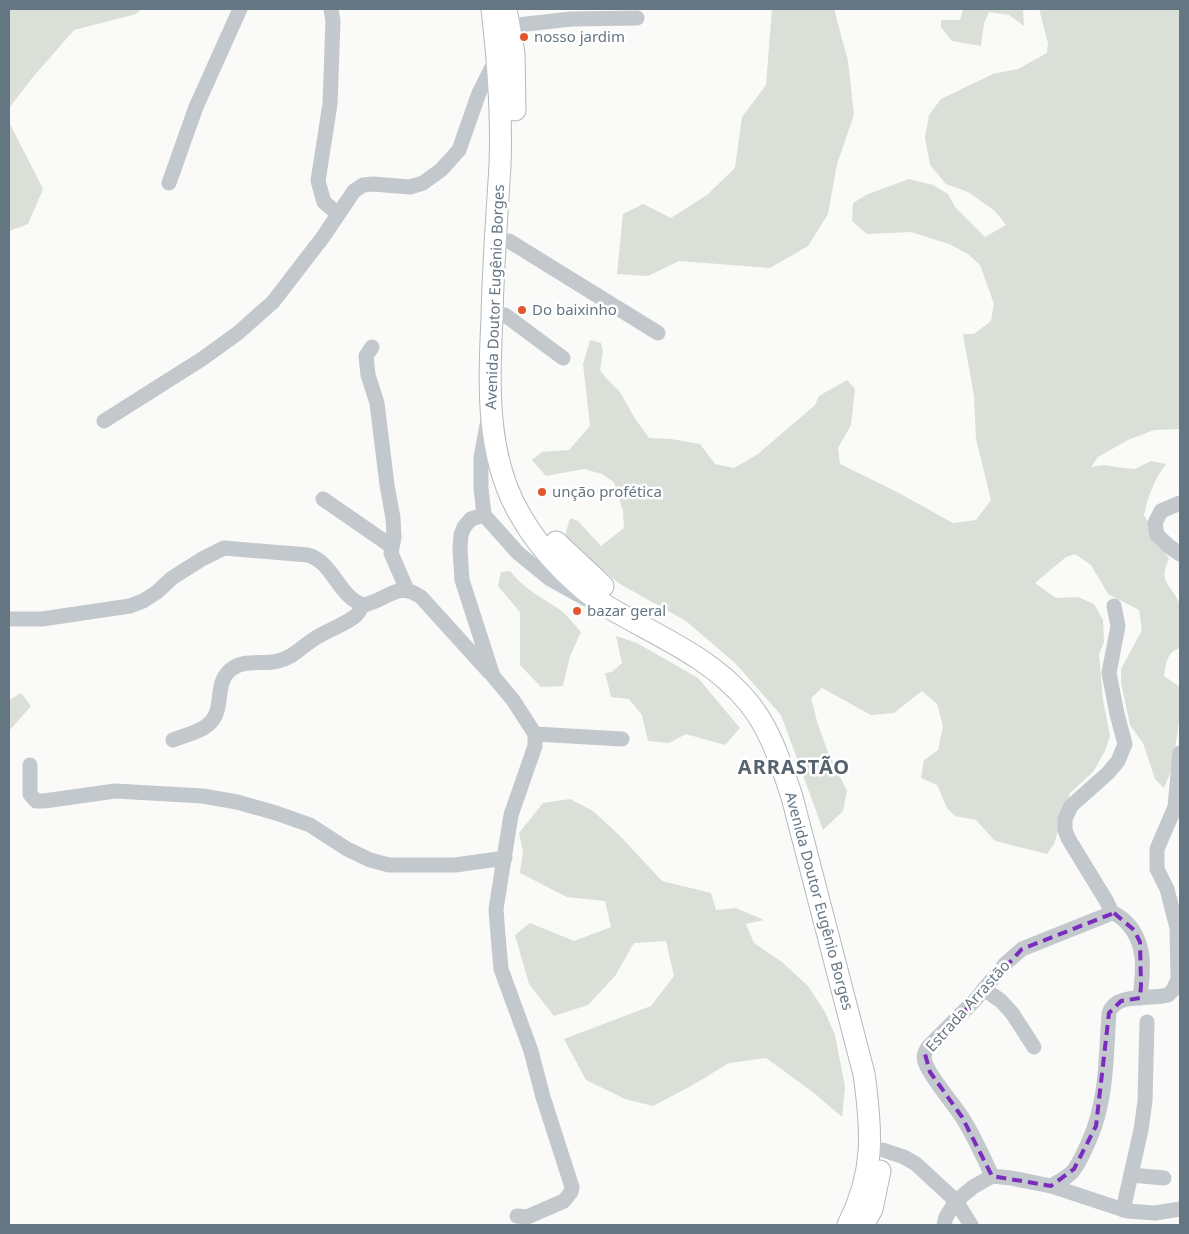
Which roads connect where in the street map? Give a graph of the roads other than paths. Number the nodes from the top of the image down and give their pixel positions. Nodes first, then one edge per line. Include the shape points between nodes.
1 (240, 9) edge
2 (330, 9) edge
3 (492, 9) edge
4 (508, 17) edge
5 (638, 18) dead end
6 (498, 55) junction
7 (169, 182) dead end
8 (338, 214) junction
9 (509, 241) junction
10 (505, 314) junction
11 (658, 333) dead end
12 (372, 347) dead end
13 (563, 358) dead end
14 (490, 411) junction
15 (104, 421) dead end
16 (322, 500) dead end
17 (1180, 503) edge
18 (484, 515) junction
19 (391, 546) junction
20 (1180, 554) edge
21 (407, 590) junction
22 (363, 605) junction
23 (605, 605) junction
24 (1114, 606) dead end
25 (9, 618) edge
26 (493, 676) junction
27 (535, 734) junction
28 (173, 740) dead end
29 (622, 740) dead end
30 (1180, 753) edge
31 (30, 765) dead end
32 (505, 858) junction
33 (1112, 913) junction
34 (984, 989) junction
35 (1140, 998) junction
36 (1147, 1022) dead end
37 (1034, 1047) dead end
38 (883, 1150) junction
39 (1131, 1175) junction
40 (992, 1176) junction
41 (1164, 1178) dead end
42 (1051, 1186) junction
43 (956, 1201) junction
44 (1180, 1209) edge
45 (1125, 1215) edge
46 (517, 1216) dead end
47 (848, 1225) edge
48 (863, 1225) edge
49 (944, 1225) edge
50 (971, 1225) edge

1 - 7 street via 196,107
2 - 8 street via 333,21 330,104 318,181 324,202
3 - 6 highway, Avenida Doutor Eugênio Borges
4 - 5 street
4 - 9 highway, Avenida Doutor Eugênio Borges via 514,53 515,119
6 - 8 street via 479,93 459,150 441,170 410,187 364,185 354,191
6 - 14 highway, Avenida Doutor Eugênio Borges via 500,164
8 - 15 street via 273,302 238,333
9 - 10 highway, Avenida Doutor Eugênio Borges
9 - 11 street
10 - 13 street
10 - 38 highway, Avenida Doutor Eugênio Borges via 506,431 521,488 534,513 554,541 599,583 708,652 746,681 767,704 786,739 813,827 877,1074 884,1115
12 - 19 street via 366,356 382,429 393,518
14 - 18 street via 481,457
14 - 23 highway, Avenida Doutor Eugênio Borges via 500,464 509,494 522,518 542,548 569,576
16 - 19 street
17 - 20 street via 1162,511 1155,523 1157,535
18 - 23 street via 518,553 550,580 581,597
18 - 26 street via 472,519 464,527 460,535 460,549 462,580
19 - 21 street
21 - 22 street
21 - 26 street via 421,597
22 - 25 street via 348,595 318,558 230,548 220,549 202,559 157,592 130,606 42,619
22 - 28 street via 354,617 288,658 234,667 221,684 216,715 210,723
23 - 47 highway, Avenida Doutor Eugênio Borges via 699,658 724,678 762,722 778,754 864,1074 870,1118 870,1150 864,1182
24 - 33 street via 1118,626 1109,673 1125,744 1118,761 1071,806 1065,819 1068,838
26 - 27 street
27 - 29 street
27 - 32 street via 535,746 510,815
30 - 35 street via 1175,807 1157,849 1157,869 1167,889 1177,928 1178,979 1168,995
31 - 32 street via 30,794 36,801 115,791 203,796 237,802 302,822 370,860 390,864 455,865
32 - 46 street via 496,909 501,969 572,1188 564,1200 527,1217
33 - 34 street, Estrada Arrastão via 1022,949
33 - 35 street via 1125,920 1140,942
34 - 37 street via 1012,1014
34 - 40 street, Estrada Arrastão via 928,1047 924,1058 976,1141
35 - 42 street via 1121,1001 1110,1009 1096,1126 1074,1169
36 - 39 street via 1145,1101
38 - 43 street via 904,1156 916,1164
38 - 48 highway, Avenida Doutor Eugênio Borges via 872,1209
39 - 41 street
39 - 45 street
40 - 42 street
40 - 43 street
42 - 45 street
43 - 49 street
43 - 50 street
44 - 45 street

